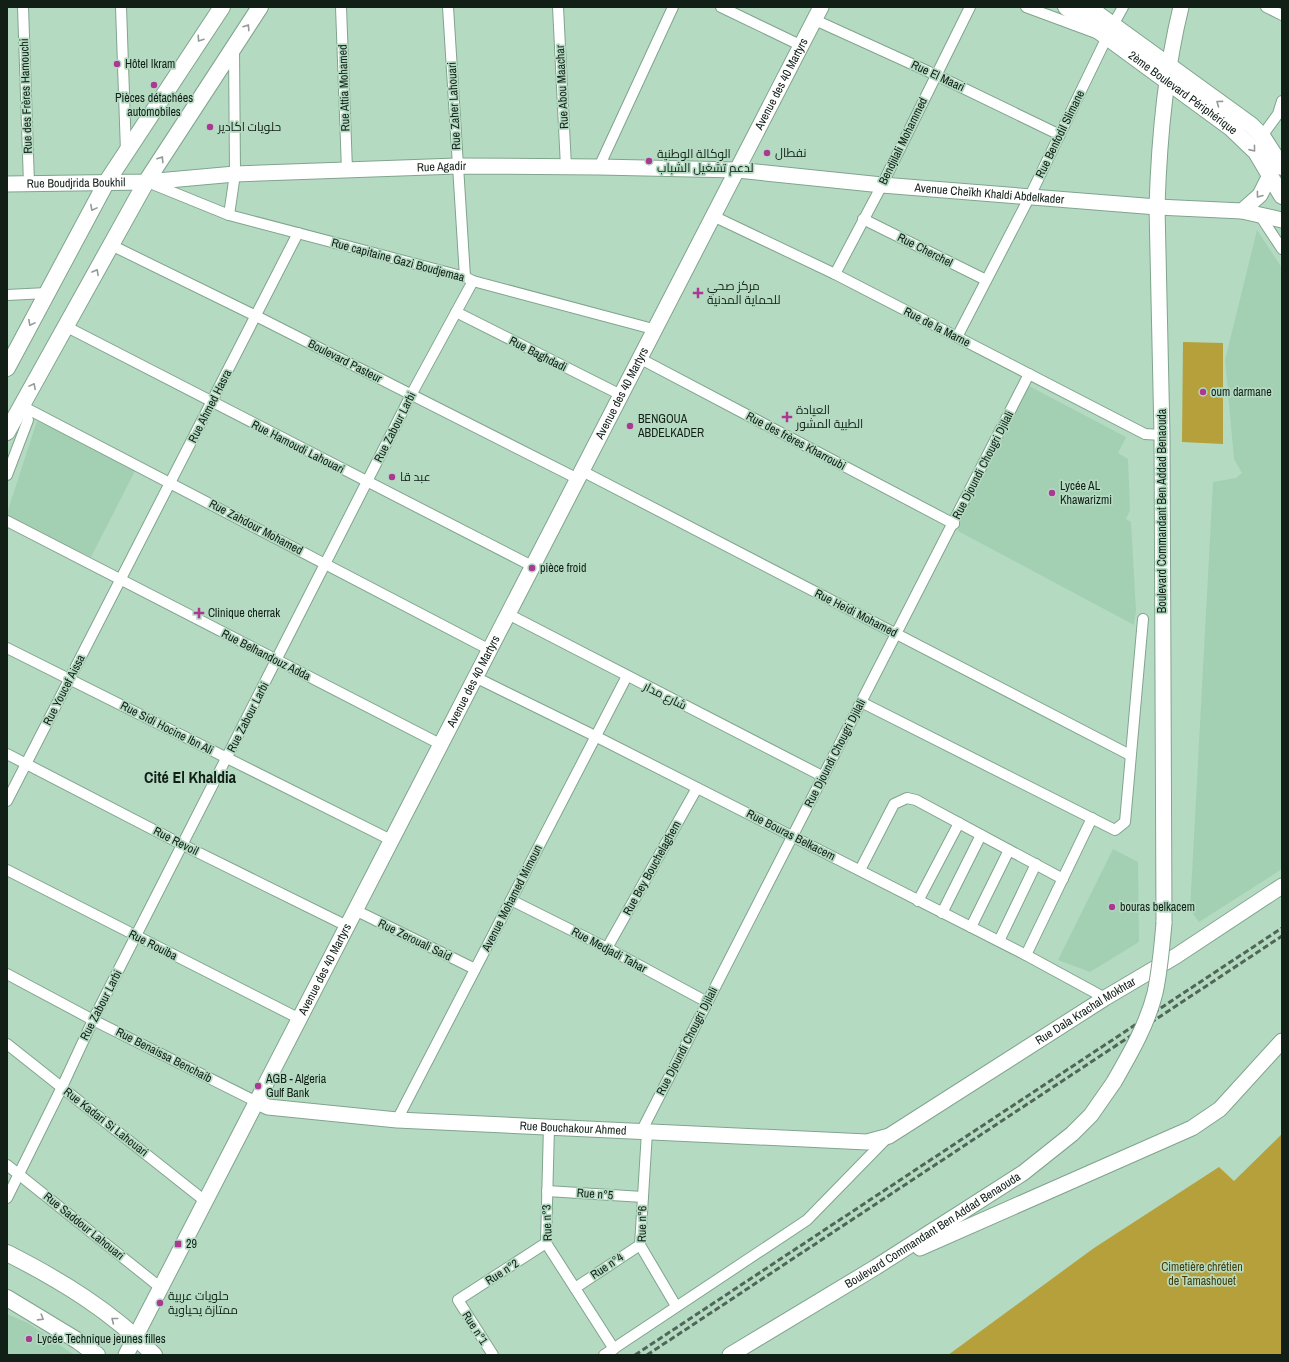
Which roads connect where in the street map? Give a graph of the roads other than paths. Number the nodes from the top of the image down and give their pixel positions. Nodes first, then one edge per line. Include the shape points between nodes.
1 (23, 7) edge
2 (121, 7) edge
3 (222, 7) edge
4 (260, 7) edge
5 (341, 7) edge
6 (448, 7) edge
7 (558, 7) edge
8 (673, 7) edge
9 (721, 7) edge
10 (970, 7) edge
11 (1026, 7) edge
12 (1066, 7) edge
13 (1088, 7) edge
14 (1122, 7) edge
15 (1175, 7) edge
16 (1181, 7) edge
17 (1266, 7) edge
18 (818, 13) edge
19 (1282, 15) edge
20 (1110, 31) junction
21 (234, 46) junction
22 (802, 46) junction
23 (1165, 71) junction
24 (936, 75) junction
25 (1282, 101) edge
26 (1280, 117) edge
27 (1060, 135) junction
28 (1262, 136) junction
29 (126, 152) junction
30 (457, 166) junction
31 (566, 166) junction
32 (599, 167) junction
33 (347, 170) junction
34 (737, 170) junction
35 (1276, 171) edge
36 (235, 174) junction
37 (146, 182) junction
38 (106, 183) junction
39 (7, 184) edge
40 (29, 184) junction
41 (882, 185) junction
42 (1030, 196) junction
43 (1282, 196) edge
44 (1157, 207) junction
45 (1242, 211) junction
46 (1259, 214) junction
47 (229, 215) junction
48 (713, 216) junction
49 (863, 219) junction
50 (1282, 220) edge
51 (298, 233) junction
52 (111, 245) junction
53 (1282, 250) edge
54 (834, 274) junction
55 (469, 279) junction
56 (986, 280) junction
57 (47, 293) junction
58 (7, 295) edge
59 (456, 312) junction
60 (256, 316) junction
61 (65, 326) junction
62 (653, 329) junction
63 (957, 337) junction
64 (639, 358) junction
65 (7, 368) edge
66 (1029, 374) junction
67 (410, 395) junction
68 (621, 395) junction
69 (212, 402) junction
70 (22, 406) junction
71 (7, 432) edge
72 (1162, 435) junction
73 (7, 475) edge
74 (580, 475) junction
75 (170, 482) junction
76 (367, 482) junction
77 (7, 521) edge
78 (954, 524) junction
79 (326, 564) junction
80 (532, 566) junction
81 (122, 580) junction
82 (508, 614) junction
83 (1143, 619) dead end
84 (895, 634) junction
85 (7, 648) edge
86 (490, 650) junction
87 (277, 660) junction
88 (627, 676) junction
89 (475, 678) junction
90 (70, 679) junction
91 (861, 702) junction
92 (595, 736) junction
93 (440, 744) junction
94 (7, 754) edge
95 (1130, 755) junction
96 (227, 759) junction
97 (26, 763) junction
98 (822, 776) junction
99 (697, 788) junction
100 (7, 801) edge
101 (1092, 818) junction
102 (959, 823) junction
103 (981, 835) junction
104 (792, 836) junction
105 (391, 840) junction
106 (183, 845) junction
107 (1009, 850) junction
108 (1036, 864) junction
109 (7, 870) edge
110 (860, 870) junction
111 (1063, 879) junction
112 (1282, 886) edge
113 (511, 900) junction
114 (918, 901) junction
115 (355, 910) junction
116 (942, 913) junction
117 (347, 926) junction
118 (971, 927) junction
119 (136, 936) junction
120 (999, 941) junction
121 (607, 948) junction
122 (1026, 955) junction
123 (475, 969) junction
124 (7, 974) edge
125 (1105, 998) junction
126 (708, 1002) junction
127 (300, 1019) junction
128 (93, 1020) junction
129 (1282, 1041) edge
130 (7, 1044) edge
131 (62, 1087) junction
132 (257, 1102) junction
133 (397, 1120) junction
134 (549, 1126) junction
135 (644, 1132) junction
136 (889, 1136) junction
137 (7, 1166) edge
138 (19, 1174) junction
139 (547, 1191) junction
140 (643, 1197) junction
141 (7, 1198) edge
142 (206, 1200) junction
143 (546, 1243) junction
144 (640, 1244) junction
145 (7, 1253) edge
146 (876, 1267) junction
147 (161, 1288) junction
148 (575, 1288) junction
149 (7, 1298) edge
150 (458, 1300) joint
151 (676, 1306) junction
152 (136, 1336) junction
153 (614, 1349) junction
154 (97, 1355) edge
155 (126, 1355) edge
156 (154, 1355) edge
157 (493, 1355) edge
158 (604, 1355) edge
159 (730, 1355) edge

1 - 40 street, Rue des Frères Hamouchi
2 - 29 street
3 -> 29 main road
21 -> 4 main road
5 - 33 street, Rue Attia Mohamed
6 - 30 street, Rue Zaher Lahouari
7 - 31 street, Rue Abou Maachar
8 - 32 street
9 - 22 street
10 - 24 street, Bendjilali Mohammed
11 - 20 street
12 - 20 main road, 2ème Boulevard Périphérique
13 - 20 main road, 2ème Boulevard Périphérique
14 - 20 street, Rue Benfodil Slimane
15 - 23 street
16 - 23 street
17 - 19 street
18 - 22 street, Avenue des 40 Martyrs
18 - 24 street, Rue El Maari
20 - 23 main road, 2ème Boulevard Périphérique
20 - 27 street, Rue Benfodil Slimane
21 - 36 street
37 -> 21 main road
22 - 34 street, Avenue des 40 Martyrs
28 -> 23 main road, 2ème Boulevard Périphérique via 1251,126
23 -> 35 main road, 2ème Boulevard Périphérique
23 - 44 street, Boulevard Commandant Ben Addad Benaouda
24 - 27 street, Rue El Maari
24 - 41 street, Bendjilali Mohammed
25 - 26 street
26 - 28 street
27 - 42 street, Rue Benfodil Slimane
28 - 35 main road, 2ème Boulevard Périphérique
29 - 38 main road
30 - 31 street, Rue Agadir
30 - 33 street, Rue Agadir
30 - 55 street, Rue Zaher Lahouari
31 - 32 street, Rue Agadir
32 - 34 street, Rue Agadir
33 - 36 street, Rue Agadir
34 - 41 street, Avenue Cheïkh Khaldi Abdelkader
34 - 48 street, Avenue des 40 Martyrs
35 - 43 main road, 2ème Boulevard Périphérique
35 -> 45 street via 1260,195
36 - 37 street, Rue Agadir
36 - 47 street
37 - 38 street, Rue Boudjrida Boukhil
37 - 47 street, Rue capitaine Gazi Boudjemaa
37 - 52 main road
38 - 40 street, Rue Boudjrida Boukhil
38 -> 57 main road
39 - 40 street, Rue Boudjrida Boukhil
41 - 42 street, Avenue Cheïkh Khaldi Abdelkader
41 - 49 street, Bendjilali Mohammed
42 - 44 street, Avenue Cheïkh Khaldi Abdelkader
42 - 56 street, Rue Benfodil Slimane
44 - 45 street, Avenue Cheïkh Khaldi Abdelkader
44 - 72 street, Boulevard Commandant Ben Addad Benaouda
45 - 46 street, Avenue Cheïkh Khaldi Abdelkader
46 - 50 street, Avenue Cheïkh Khaldi Abdelkader
46 - 53 street
47 - 51 street, Rue capitaine Gazi Boudjemaa
48 - 54 street, Rue de la Marne
48 - 62 street, Avenue des 40 Martyrs
49 - 54 street, Bendjilali Mohammed
49 - 56 street, Rue Cherchel
51 - 55 street, Rue capitaine Gazi Boudjemaa
51 - 60 street, Rue Ahmed Hasra
52 - 60 street, Boulevard Pasteur
61 -> 52 main road
54 - 63 street, Rue de la Marne
55 - 59 street, Rue Zabour Larbi
55 - 62 street, Rue capitaine Gazi Boudjemaa
56 - 63 street, Rue Benfodil Slimane
57 - 58 street
57 -> 65 main road
59 - 67 street, Rue Zabour Larbi
59 - 68 street, Rue Baghdadi
60 - 67 street, Boulevard Pasteur
60 - 69 street, Rue Ahmed Hasra
61 - 69 street, Rue Hamoudi Lahouari
70 -> 61 main road
62 - 64 street, Avenue des 40 Martyrs
63 - 66 street, Rue de la Marne
64 - 68 street, Avenue des 40 Martyrs
64 - 78 street, Rue des frères Kharroubi
66 - 72 street, Rue de la Marne via 1145,434
66 - 78 street, Rue Djoundi Chougri Djilali
67 - 74 street, Boulevard Pasteur
67 - 76 street, Rue Zabour Larbi
68 - 74 street, Avenue des 40 Martyrs
69 - 75 street, Rue Ahmed Hasra
69 - 76 street, Rue Hamoudi Lahouari
70 - 71 main road
70 - 73 street via 28,420
70 - 75 street, Rue Zahdour Mohamed
72 - 146 street, Boulevard Commandant Ben Addad Benaouda, bridge via 1164,923 1158,976 1151,1005 1133,1048 1091,1115 1053,1151 1024,1173
74 - 80 street, Avenue des 40 Martyrs
74 - 84 street, Rue Heidi Mohamed
75 - 79 street, Rue Zahdour Mohamed
75 - 81 street, Rue Ahmed Hasra
76 - 79 street, Rue Zabour Larbi
76 - 80 street, Rue Hamoudi Lahouari
77 - 81 street, Rue Belhandouz Adda
78 - 84 street, Rue Djoundi Chougri Djilali
79 - 86 street, Rue Zahdour Mohamed
79 - 87 street, Rue Zabour Larbi
80 - 82 street, Avenue des 40 Martyrs
81 - 87 street, Rue Belhandouz Adda
81 - 90 street, Rue Youcef Aissa
82 - 86 street, Avenue des 40 Martyrs
82 - 88 street, شارع مدار
83 - 95 street
84 - 91 street, Rue Djoundi Chougri Djilali
84 - 95 street, Rue Heidi Mohamed
85 - 90 street, Rue Sidi Hocine Ibn Ali
86 - 89 street, Avenue des 40 Martyrs
87 - 93 street, Rue Belhandouz Adda
87 - 96 street, Rue Zabour Larbi
88 - 92 street, Avenue Mohamed Mimoun
88 - 98 street, شارع مدار
89 - 92 street, Rue Bouras Belkacem
89 - 93 street, Avenue des 40 Martyrs
90 - 96 street, Rue Sidi Hocine Ibn Ali
90 - 97 street, Rue Youcef Aissa
91 - 98 street, Rue Djoundi Chougri Djilali
91 - 101 street
92 - 99 street, Rue Bouras Belkacem
92 - 113 street, Avenue Mohamed Mimoun
93 - 105 street, Avenue des 40 Martyrs
94 - 97 street, Rue Revoil
95 - 101 street via 1125,822 1115,830
96 - 105 street, Rue Sidi Hocine Ibn Ali
96 - 106 street, Rue Zabour Larbi
97 - 100 street, Rue Youcef Aissa
97 - 106 street, Rue Revoil
98 - 104 street, Rue Djoundi Chougri Djilali
99 - 104 street, Rue Bouras Belkacem
99 - 121 street, Rue Bey Bouchelaghem
101 - 111 street
102 - 103 street
102 - 110 street via 916,800 902,799 894,804
102 - 114 street
103 - 107 street
103 - 116 street
104 - 110 street, Rue Bouras Belkacem
104 - 126 street, Rue Djoundi Chougri Djilali
105 - 115 street, Avenue des 40 Martyrs
106 - 117 street, Rue Revoil
106 - 119 street, Rue Zabour Larbi
107 - 108 street
107 - 118 street
108 - 111 street
108 - 120 street
109 - 119 street, Rue Rouiba
110 - 114 street, Rue Bouras Belkacem
111 - 122 street
112 - 125 street, Rue Dala Krachal Mokhtar via 1176,956
113 - 121 street, Rue Medjadi Tahar
113 - 123 street, Avenue Mohamed Mimoun
114 - 116 street, Rue Bouras Belkacem
115 - 117 street, Avenue des 40 Martyrs
115 - 123 street, Rue Zerouali Said
116 - 118 street, Rue Bouras Belkacem
117 - 127 street, Avenue des 40 Martyrs
118 - 120 street, Rue Bouras Belkacem
119 - 127 street, Rue Rouiba
119 - 128 street, Rue Zabour Larbi
120 - 122 street, Rue Bouras Belkacem
121 - 126 street, Rue Medjadi Tahar
122 - 125 street, Rue Bouras Belkacem
123 - 133 street, Avenue Mohamed Mimoun
124 - 128 street, Rue Benaissa Benchaib
125 - 136 street, Rue Dala Krachal Mokhtar
126 - 135 street, Rue Djoundi Chougri Djilali
127 - 132 street, Avenue des 40 Martyrs
128 - 131 street, Rue Zabour Larbi
128 - 132 street, Rue Benaissa Benchaib
129 - 146 street via 1220,1109 1192,1128
130 - 131 street, Rue Kadari Si Lahouari
131 - 138 street, Rue Zabour Larbi
131 - 142 street, Rue Kadari Si Lahouari
132 - 133 street, Rue Bouchakour Ahmed via 268,1107
132 - 142 street, Avenue des 40 Martyrs
133 - 134 street, Rue Bouchakour Ahmed
134 - 135 street, Rue Bouchakour Ahmed
134 - 139 street, Rue n°3
135 - 136 street, Rue Bouchakour Ahmed via 867,1142
135 - 140 street, Rue n°6
136 - 151 street via 807,1220
137 - 138 street, Rue Saddour Lahouari
138 - 141 street, Rue Zabour Larbi
138 - 147 street, Rue Saddour Lahouari
139 - 140 street, Rue n°5
139 - 143 street, Rue n°3
140 - 144 street, Rue n°6
142 - 147 street, Avenue des 40 Martyrs
143 - 148 street, Rue n°3
143 - 150 street, Rue n°2
144 - 148 street, Rue n°4
144 - 151 street, Rue n°6
152 -> 145 main road via 91,1302 42,1271
146 - 159 street, Boulevard Commandant Ben Addad Benaouda
147 - 152 street, Avenue des 40 Martyrs
148 - 153 street, Rue n°3
149 -> 154 main road via 78,1340
150 - 157 street, Rue n°1
151 - 153 street
152 - 155 street, Avenue des 40 Martyrs
152 - 156 main road
153 - 158 street

